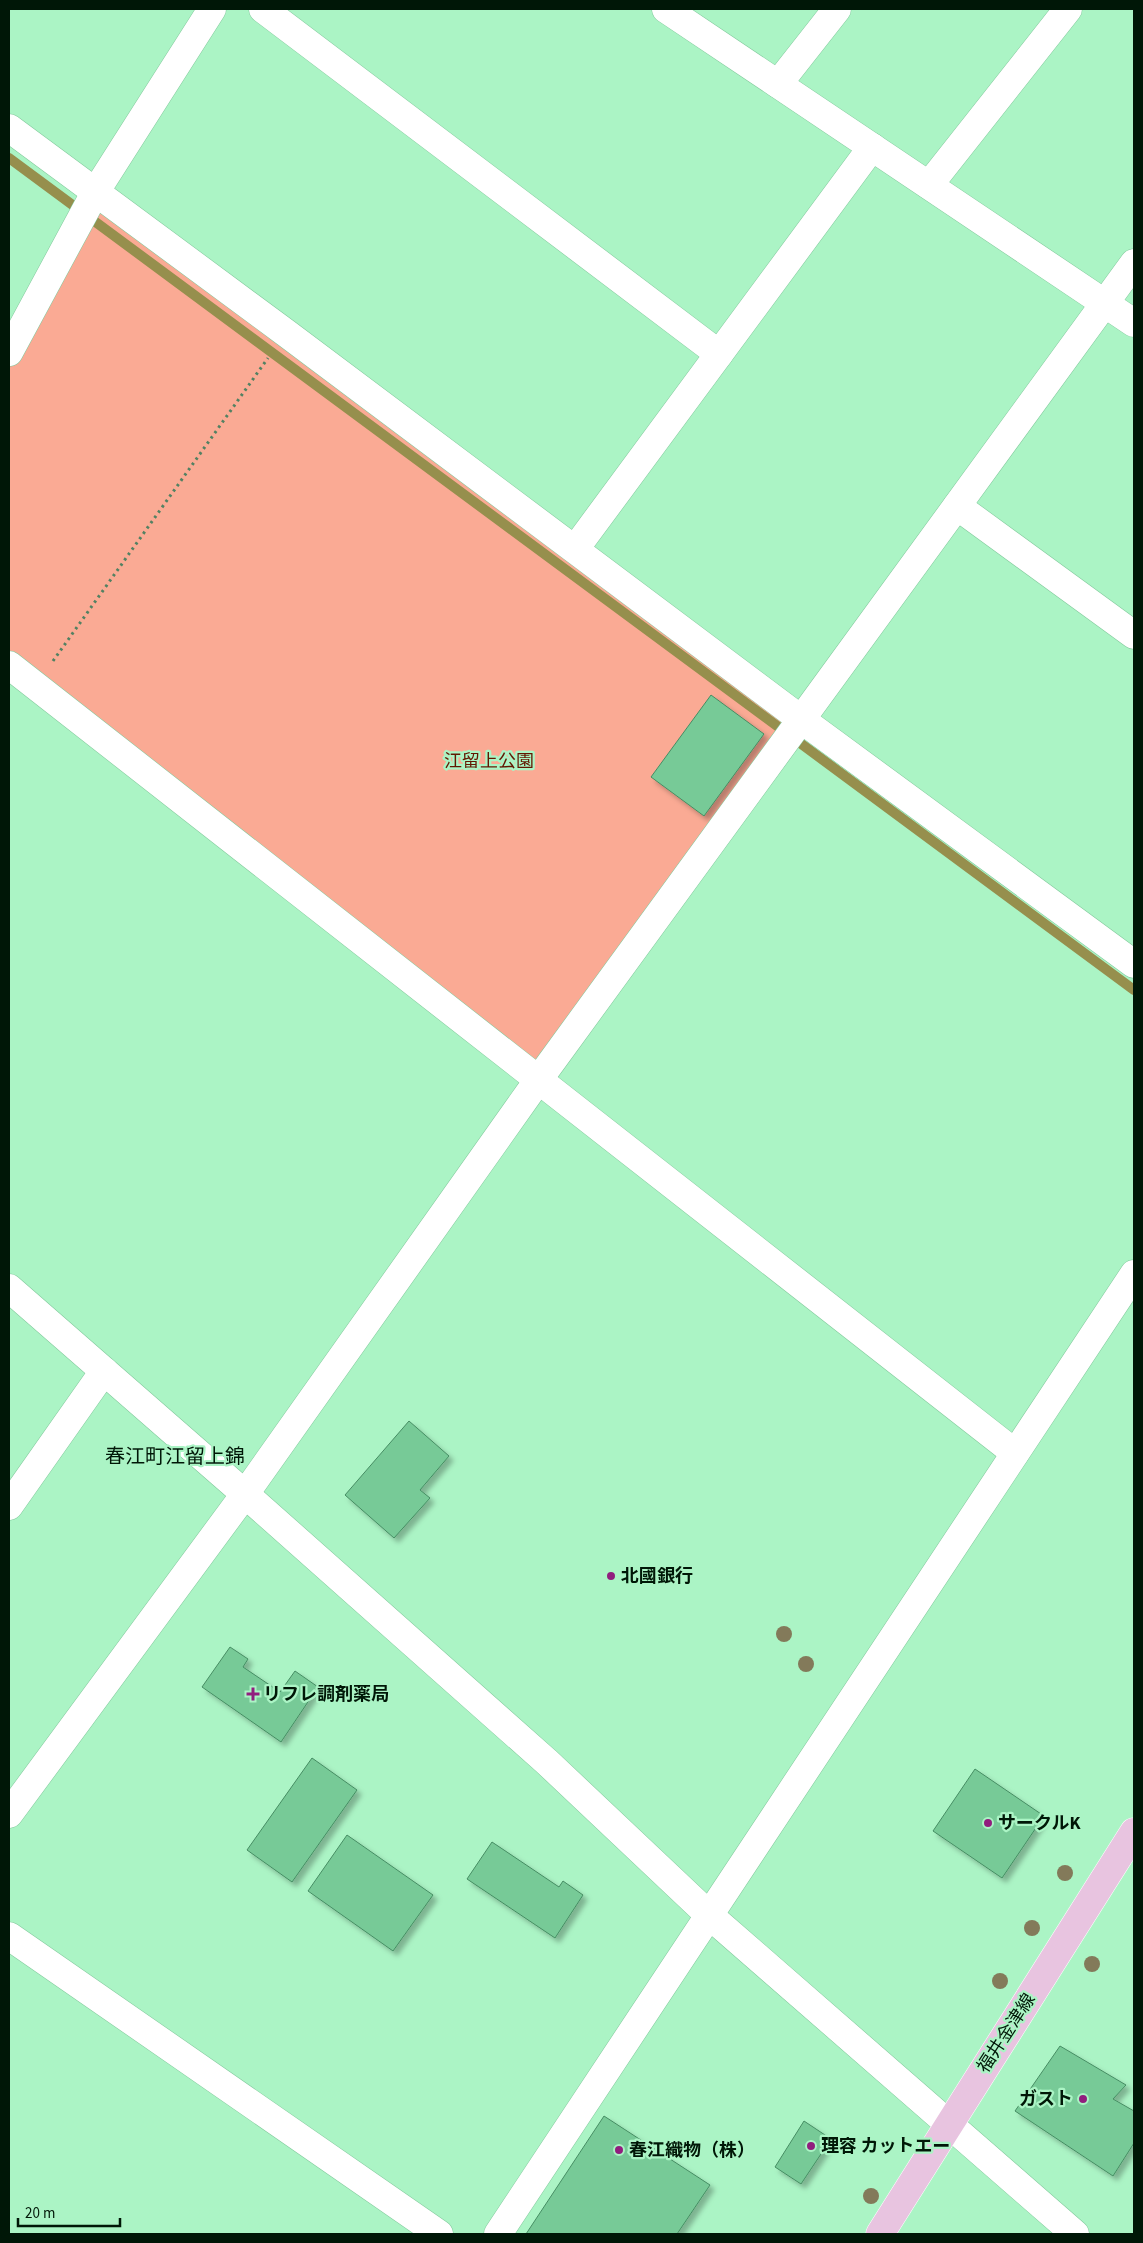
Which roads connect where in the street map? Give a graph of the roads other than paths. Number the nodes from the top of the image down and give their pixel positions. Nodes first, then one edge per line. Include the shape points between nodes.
1 (212, 9) edge
2 (263, 9) edge
3 (666, 9) edge
4 (837, 9) edge
5 (1068, 9) edge
6 (778, 84) junction
7 (9, 128) edge
8 (872, 147) junction
9 (929, 186) junction
10 (96, 191) junction
11 (1134, 263) edge
12 (1105, 303) junction
13 (1134, 323) edge
14 (9, 352) edge
15 (719, 354) junction
16 (957, 506) junction
17 (575, 549) junction
18 (1134, 635) edge
19 (9, 665) edge
20 (802, 720) junction
21 (1134, 964) edge
22 (540, 1079) junction
23 (1134, 1274) edge
24 (9, 1288) edge
25 (104, 1371) junction
26 (1015, 1453) junction
27 (245, 1494) junction
28 (9, 1506) edge
29 (9, 1814) edge
30 (1134, 1832) edge
31 (709, 1915) junction
32 (9, 1936) edge
33 (948, 2124) junction
34 (440, 2234) edge
35 (498, 2234) edge
36 (880, 2234) edge
37 (1076, 2234) edge

1 - 10 street
2 - 15 street
3 - 6 street
4 - 6 street
5 - 9 street
6 - 8 street
7 - 10 street
8 - 9 street
8 - 15 street
9 - 12 street
10 - 14 street
10 - 17 street
11 - 12 street
12 - 13 street
12 - 16 street
15 - 17 street
16 - 18 street
16 - 20 street
17 - 20 street
19 - 22 street
20 - 21 street
20 - 22 street
22 - 26 street
22 - 27 street
23 - 26 street
24 - 25 street
25 - 27 street
25 - 28 street
26 - 31 street
27 - 29 street
27 - 31 street via 546,1762
30 - 33 main road, 福井金津線
31 - 33 street
31 - 35 street
32 - 34 street
33 - 36 main road, 福井金津線
33 - 37 street

